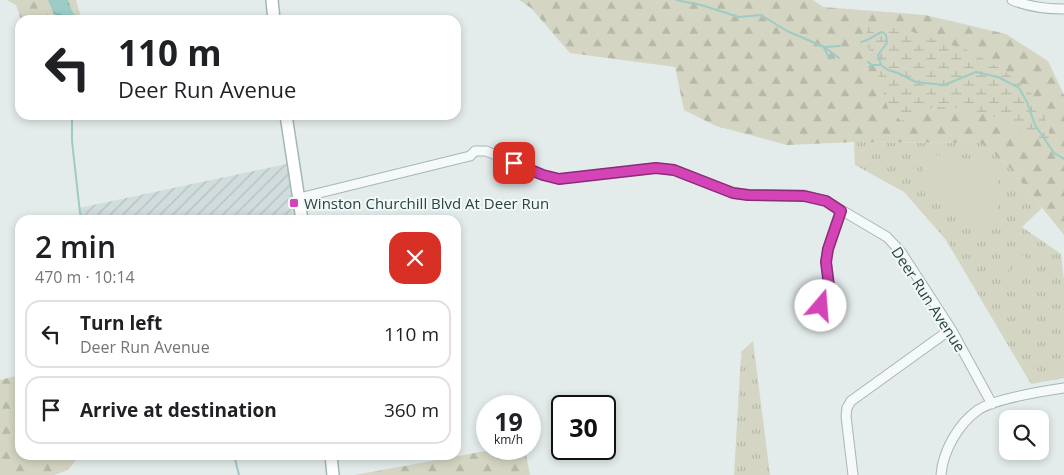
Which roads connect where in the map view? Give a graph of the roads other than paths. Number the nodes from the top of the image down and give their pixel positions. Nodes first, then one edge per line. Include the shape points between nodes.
1 (272, 0) edge
2 (1012, 0) edge
3 (1064, 8) edge
4 (274, 15) edge
5 (287, 120) edge
6 (298, 198) junction
7 (841, 211) junction
8 (301, 215) edge
9 (830, 294) dead end
10 (951, 329) junction
11 (1064, 388) edge
12 (992, 404) junction
13 (332, 460) edge
14 (333, 475) edge
15 (853, 475) edge
16 (941, 475) edge

1 - 4 main road
2 - 3 street via 1049,9
5 - 6 main road
6 - 7 street, Deer Run Avenue via 470,156 475,151 486,151 559,179 656,168 674,170 733,193 804,196 826,201
6 - 8 main road
7 - 9 street via 826,262
7 - 10 street, Deer Run Avenue via 893,243
10 - 12 street, Deer Run Avenue
10 - 15 street via 851,401 846,416
11 - 12 street
12 - 16 street via 979,409 955,436 947,450
13 - 14 main road

